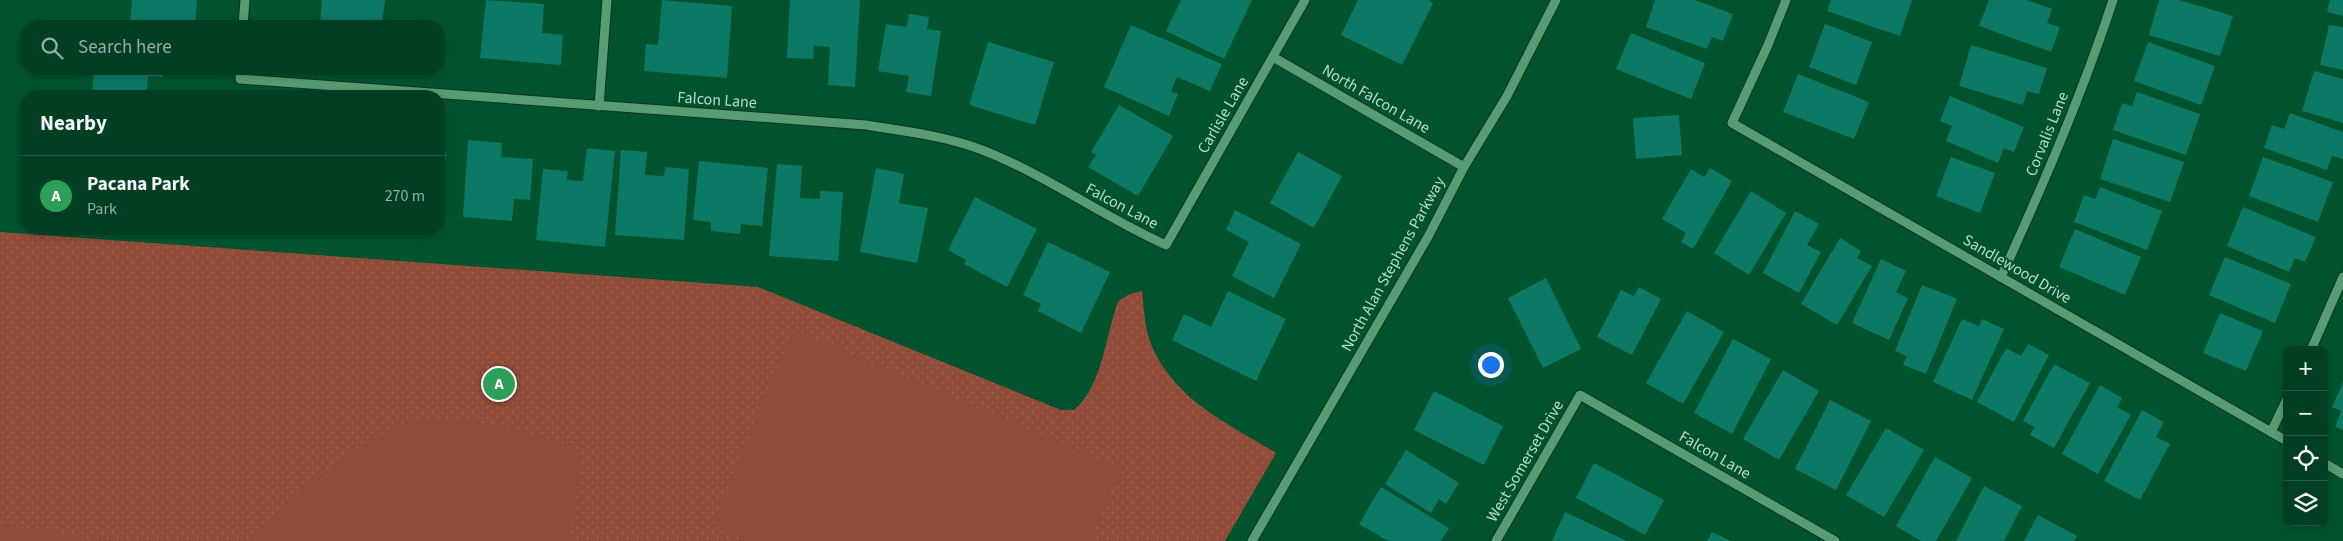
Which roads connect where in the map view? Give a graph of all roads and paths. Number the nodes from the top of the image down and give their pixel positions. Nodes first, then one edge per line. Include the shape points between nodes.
1 (244, 0) edge
2 (607, 0) edge
3 (1305, 0) edge
4 (1556, 0) edge
5 (1786, 0) edge
6 (2113, 0) edge
7 (243, 20) edge
8 (1273, 58) junction
9 (240, 75) edge
10 (386, 90) edge
11 (445, 94) edge
12 (599, 106) junction
13 (1464, 167) junction
14 (1166, 246) joint
15 (2001, 277) junction
16 (2343, 277) edge
17 (2313, 346) edge
18 (1580, 395) joint
19 (2283, 407) edge
20 (2271, 432) junction
21 (2283, 439) edge
22 (2328, 465) edge
23 (2343, 474) edge
24 (1252, 541) edge
25 (1496, 541) edge
26 (1835, 541) edge

1 - 7 street
2 - 12 street
3 - 8 street, Carlisle Lane
4 - 13 street, North Alan Stephens Parkway via 1507,96
5 - 15 street, Sandlewood Drive via 1732,123
6 - 15 street, Corvalis Lane via 2055,159
8 - 13 street, North Falcon Lane
8 - 14 street, Carlisle Lane
9 - 10 street, Falcon Lane via 240,79
11 - 12 street, Falcon Lane
12 - 14 street, Falcon Lane via 866,125 924,134 973,147 1026,171
13 - 24 street, North Alan Stephens Parkway via 1429,235
15 - 20 street, Sandlewood Drive
16 - 17 street
18 - 25 street, West Somerset Drive
18 - 26 street, Falcon Lane
19 - 20 street
20 - 21 street, Sandlewood Drive
22 - 23 street

